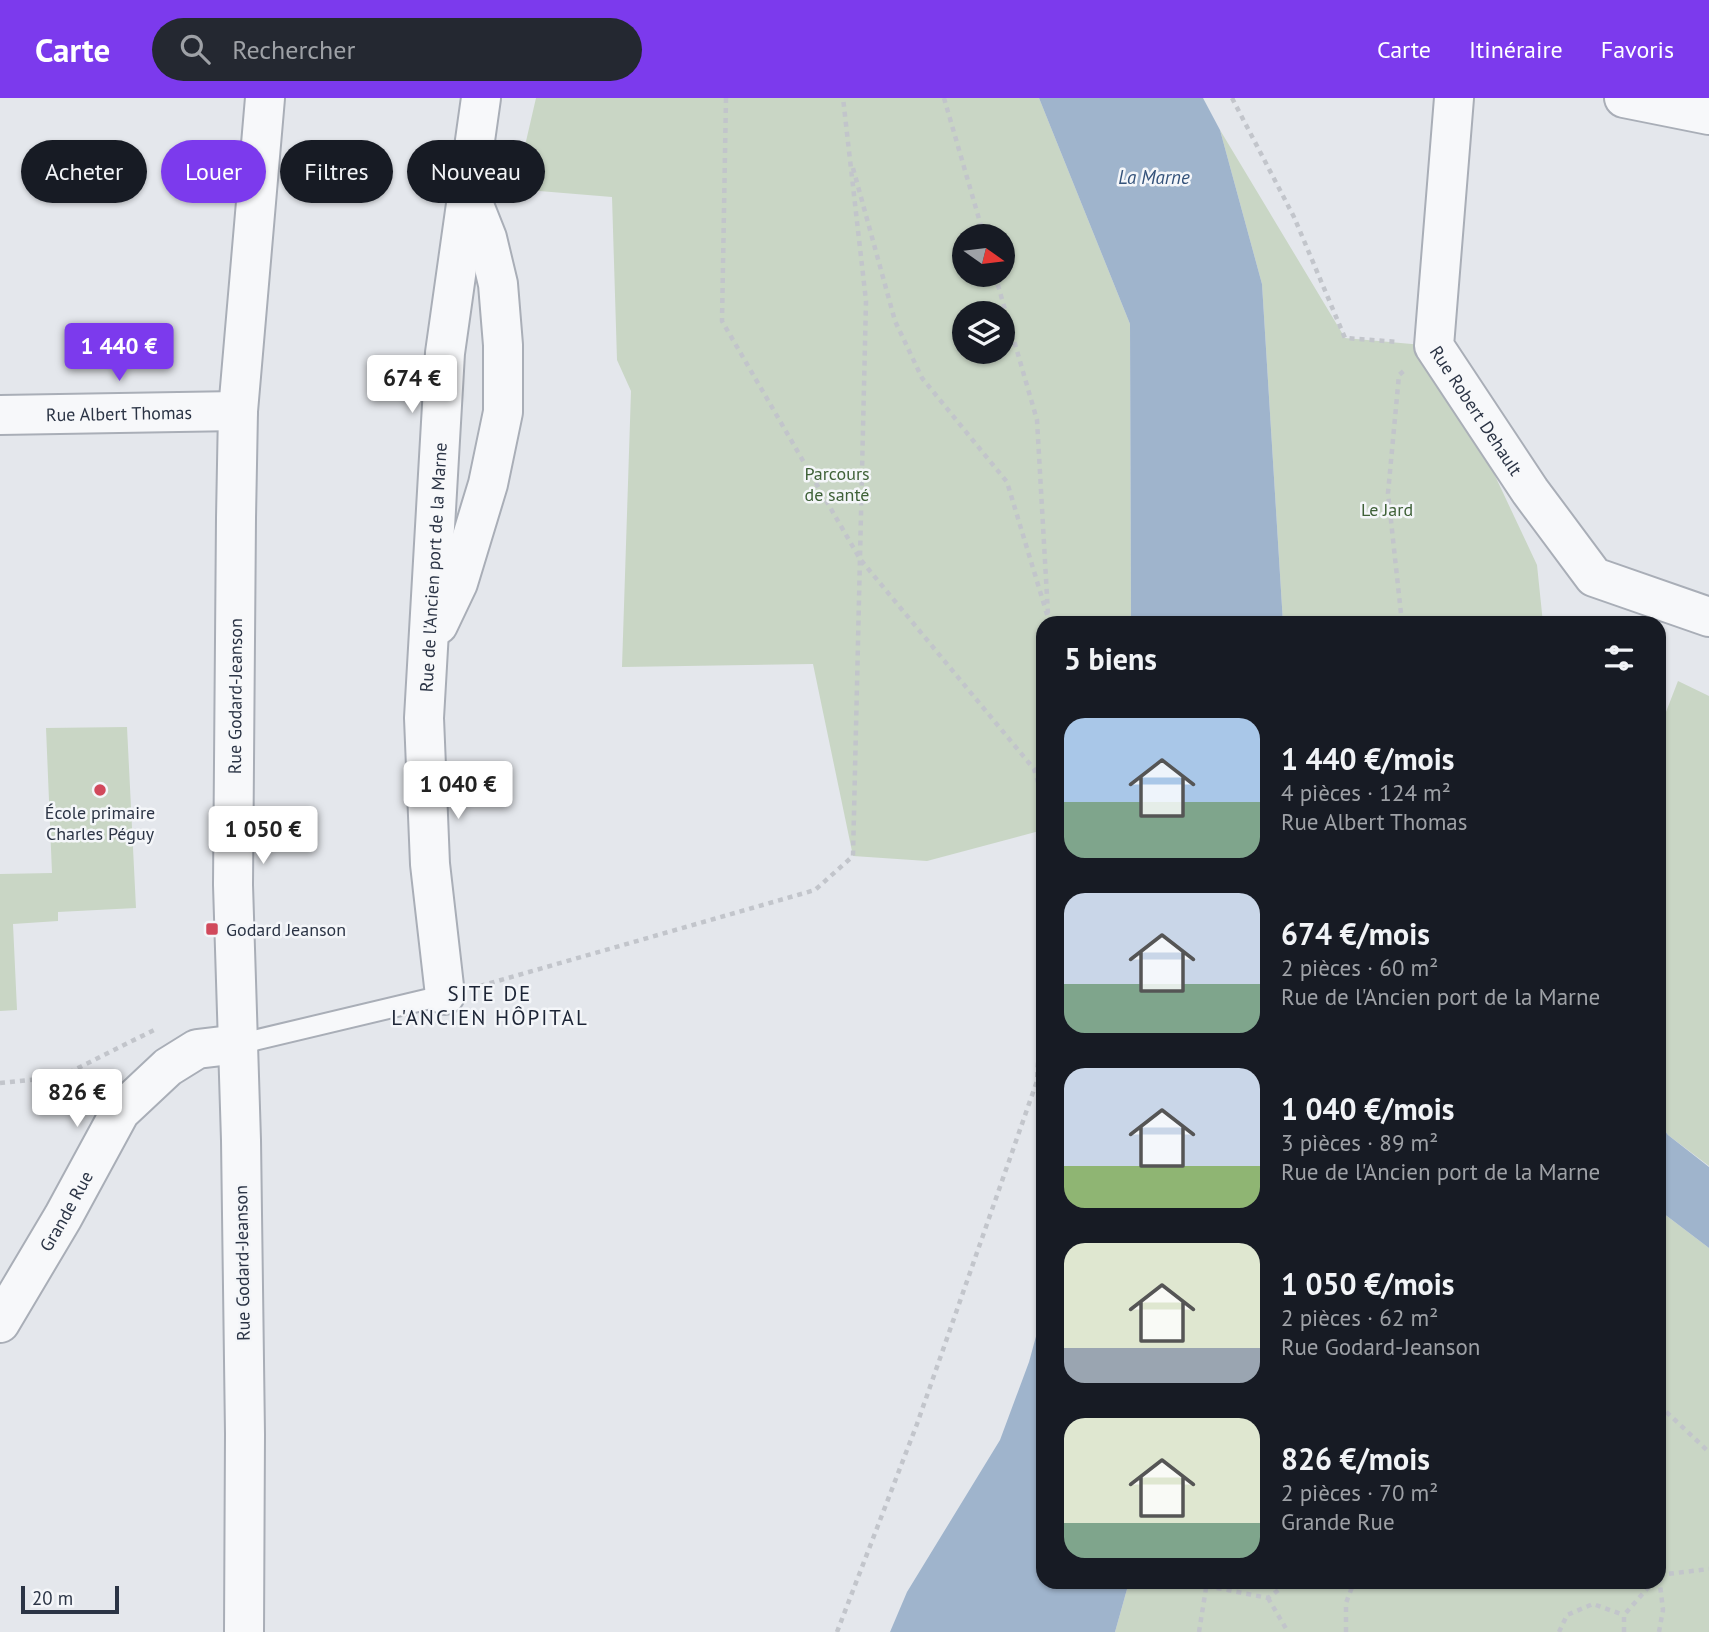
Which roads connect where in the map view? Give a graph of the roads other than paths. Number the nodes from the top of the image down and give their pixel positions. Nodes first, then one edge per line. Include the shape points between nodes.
1 (265, 98) edge
2 (481, 98) edge
3 (1454, 98) edge
4 (1624, 98) edge
5 (1709, 115) edge
6 (474, 140) edge
7 (465, 203) edge
8 (473, 203) edge
9 (238, 411) junction
10 (0, 415) edge
11 (1709, 617) edge
12 (428, 649) junction
13 (445, 995) joint
14 (239, 1044) junction
15 (0, 1323) edge
16 (244, 1632) edge

1 - 9 street, Rue Godard-Jeanson
2 - 6 street, Rue de l'Ancien port de la Marne
3 - 11 street, Rue Robert Dehault via 1434,346 1530,491 1594,577
4 - 5 street
7 - 12 street, Rue de l'Ancien port de la Marne via 445,353
8 - 12 street via 498,284 503,412 488,484 458,583
9 - 10 street, Rue Albert Thomas
9 - 14 street, Rue Godard-Jeanson via 233,886
12 - 13 street, Rue de l'Ancien port de la Marne via 424,718 430,864
13 - 14 lane
14 - 15 street, Grande Rue via 197,1049 168,1068 121,1112
14 - 16 street, Rue Godard-Jeanson

